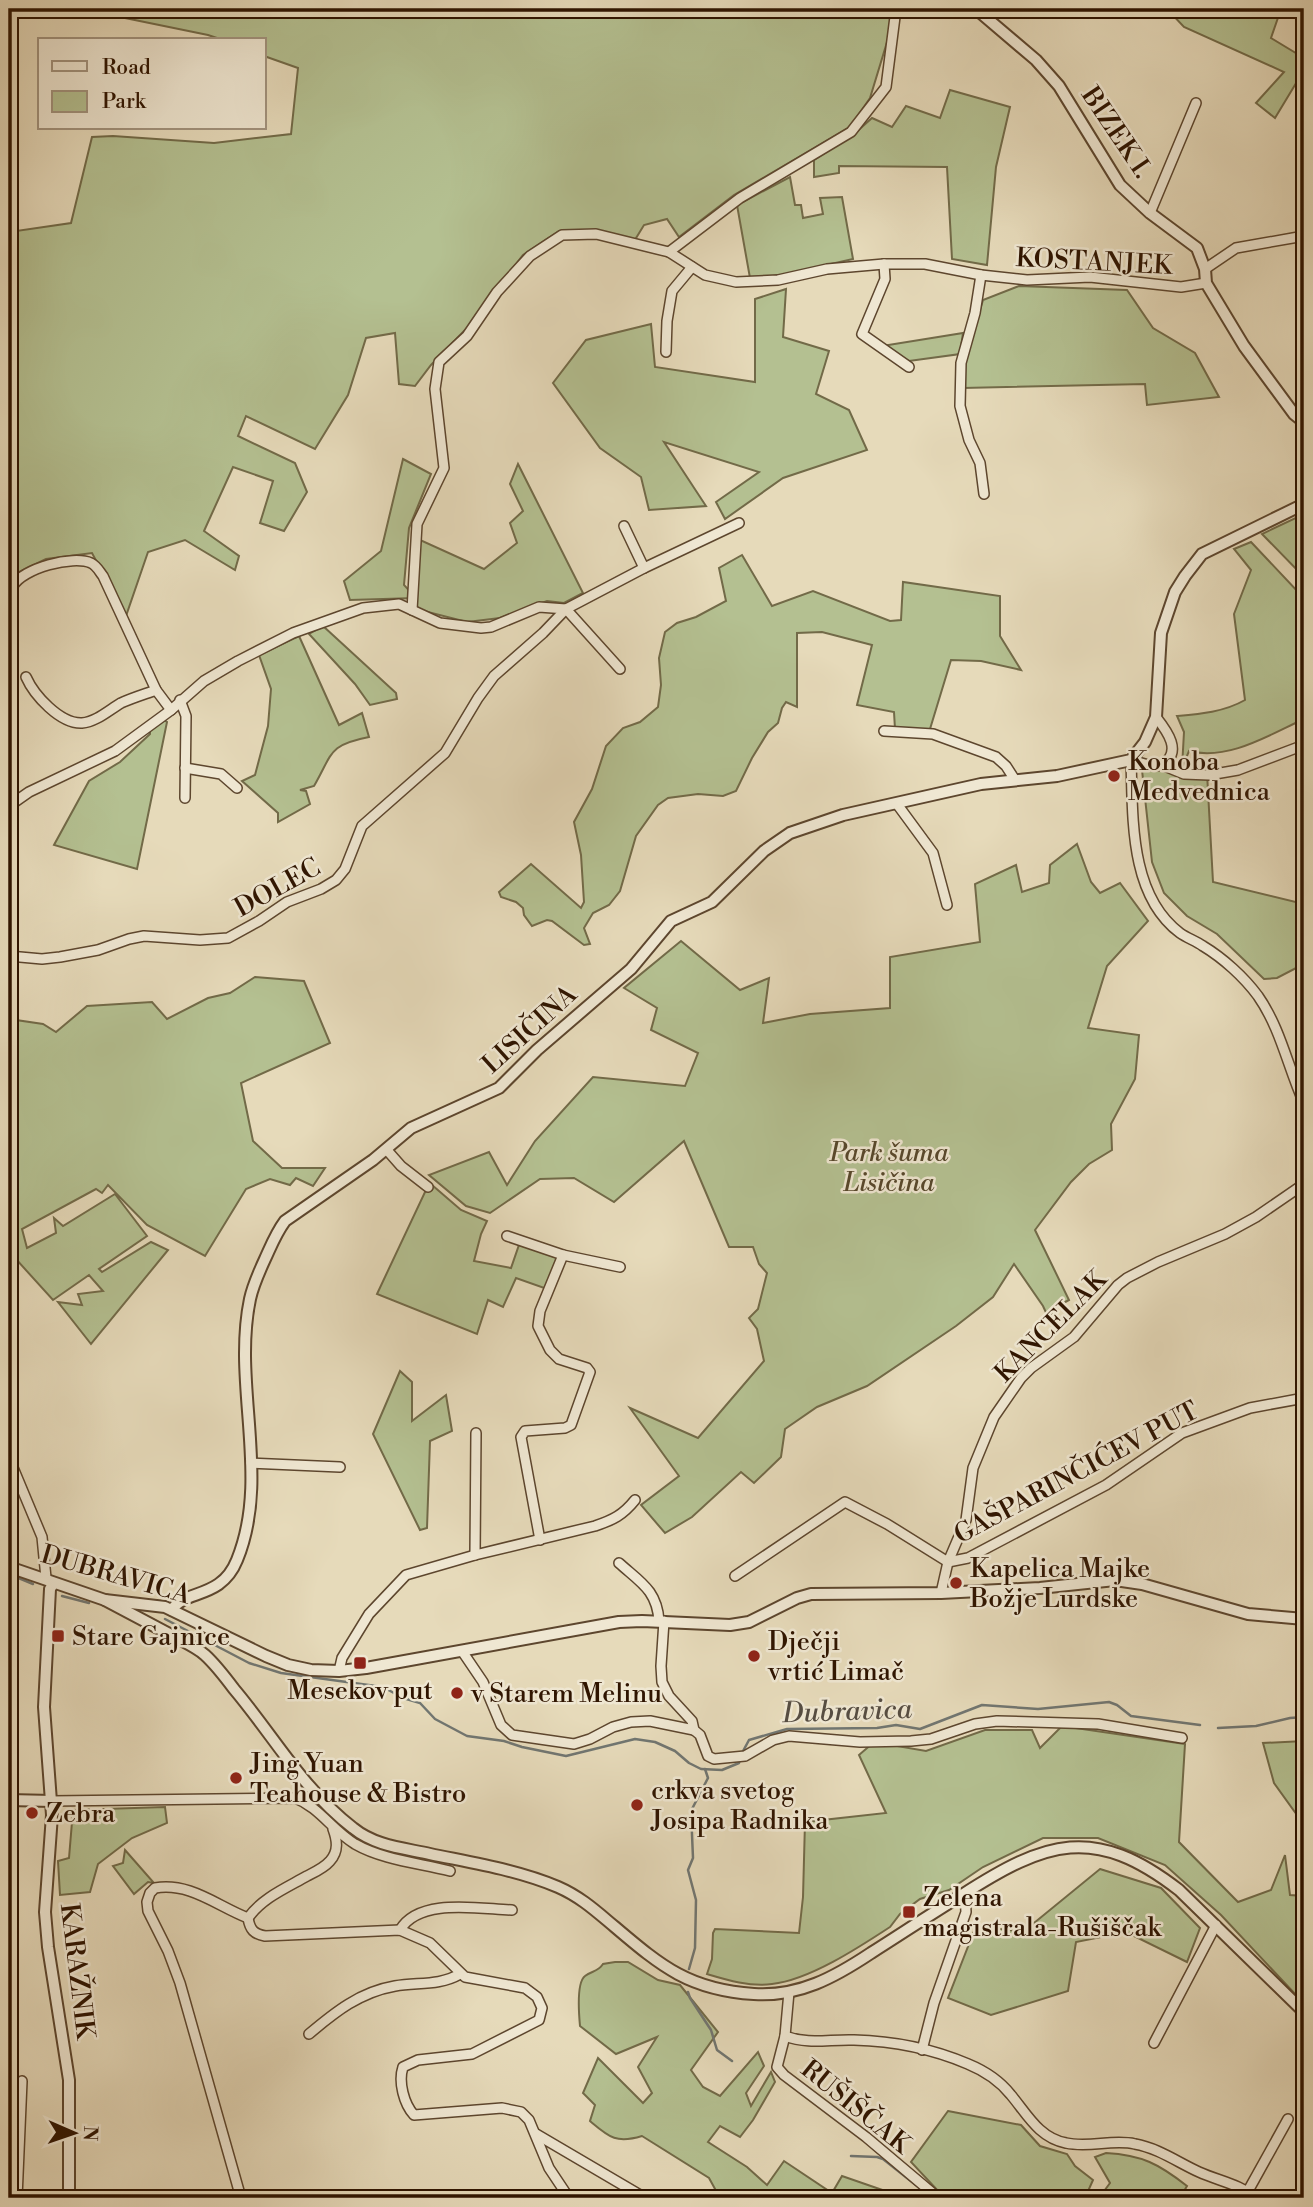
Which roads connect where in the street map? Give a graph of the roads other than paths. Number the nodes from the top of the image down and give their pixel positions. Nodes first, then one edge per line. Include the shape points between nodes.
1 (896, 9) edge
2 (976, 9) edge
3 (1196, 103) dead end
4 (1150, 213) junction
5 (1304, 236) edge
6 (669, 253) junction
7 (884, 264) junction
8 (692, 267) junction
9 (1205, 269) junction
10 (981, 275) junction
11 (1206, 284) junction
12 (667, 352) dead end
13 (909, 367) dead end
14 (1304, 422) edge
15 (984, 494) dead end
16 (1304, 504) edge
17 (739, 523) dead end
18 (624, 526) dead end
19 (644, 568) junction
20 (9, 597) edge
21 (566, 609) junction
22 (412, 610) junction
23 (620, 669) dead end
24 (26, 677) dead end
25 (156, 690) junction
26 (180, 700) junction
27 (171, 710) junction
28 (1156, 716) junction
29 (884, 731) dead end
30 (1304, 746) edge
31 (1130, 760) junction
32 (1162, 765) junction
33 (185, 768) junction
34 (1015, 780) junction
35 (237, 788) dead end
36 (185, 799) dead end
37 (897, 804) junction
38 (9, 806) edge
39 (947, 905) dead end
40 (9, 956) edge
41 (1304, 1103) edge
42 (386, 1149) junction
43 (1304, 1184) edge
44 (428, 1187) dead end
45 (507, 1236) dead end
46 (564, 1255) junction
47 (620, 1267) dead end
48 (1304, 1398) edge
49 (476, 1433) dead end
50 (9, 1458) edge
51 (251, 1463) junction
52 (340, 1468) dead end
53 (635, 1500) dead end
54 (540, 1540) junction
55 (475, 1555) junction
56 (948, 1562) junction
57 (618, 1563) dead end
58 (9, 1567) edge
59 (735, 1576) dead end
60 (49, 1581) junction
61 (941, 1593) junction
62 (106, 1600) junction
63 (157, 1605) junction
64 (172, 1609) junction
65 (1304, 1619) edge
66 (661, 1621) junction
67 (147, 1622) junction
68 (462, 1651) junction
69 (339, 1671) junction
70 (694, 1730) junction
71 (1182, 1738) dead end
72 (9, 1800) edge
73 (52, 1801) junction
74 (333, 1829) junction
75 (450, 1871) dead end
76 (965, 1893) junction
77 (512, 1910) dead end
78 (248, 1918) junction
79 (1216, 1925) junction
80 (400, 1930) junction
81 (460, 1974) junction
82 (789, 1992) junction
83 (1304, 2012) edge
84 (309, 2034) dead end
85 (785, 2036) junction
86 (1154, 2043) dead end
87 (922, 2050) junction
88 (22, 2081) dead end
89 (1288, 2119) dead end
90 (9, 2131) edge
91 (20, 2131) junction
92 (536, 2134) junction
93 (1248, 2191) junction
94 (936, 2196) dead end
95 (17, 2198) edge
96 (69, 2198) edge
97 (242, 2198) edge
98 (569, 2198) edge
99 (645, 2198) edge
100 (1257, 2198) edge

1 - 6 street via 886,87 851,132 740,198
2 - 4 street, BIZEK I. via 1059,86 1120,185
3 - 4 street
4 - 9 street, BIZEK I. via 1197,248
5 - 9 street via 1236,248
6 - 8 street, KOSTANJEK
6 - 22 street, KOSTANJEK via 596,234 562,235 530,256 497,292 467,336 439,362 435,389 444,468 417,524
7 - 8 street, KOSTANJEK via 736,282
7 - 10 street, KOSTANJEK via 925,264
7 - 13 street via 885,279 862,334
8 - 12 street via 672,291
9 - 11 street, BIZEK I.
10 - 11 street, KOSTANJEK via 1027,280 1090,276 1181,287
10 - 15 street, KOSTANJEK via 961,363 960,406 980,463
11 - 14 street, BIZEK I. via 1244,345
16 - 28 street via 1202,554 1185,576 1161,633
17 - 19 street, DOLEC
18 - 19 street
19 - 21 street, DOLEC
20 - 25 street via 13,585 51,564 75,561 95,565
21 - 22 street via 539,607 481,628 440,623
21 - 23 street
21 - 40 street, DOLEC via 494,676 445,753 362,826 351,859 336,880 287,902 228,938 144,936 60,957
22 - 26 street via 398,604 371,607 293,633 204,681
24 - 25 street via 42,701 74,722 85,723
25 - 27 street
26 - 27 street
26 - 33 street via 186,716
27 - 38 street via 116,751
28 - 31 street via 1145,742
28 - 32 street via 1173,749
29 - 34 street via 933,734 996,757
30 - 32 street, LISIČINA via 1238,770 1209,775 1184,774
31 - 32 street, LISIČINA
31 - 34 street, LISIČINA
31 - 41 street via 1133,821 1150,897 1167,922 1226,963 1259,998 1275,1026
33 - 35 street via 221,774
33 - 36 street
34 - 37 street, LISIČINA
37 - 39 street via 933,853
37 - 42 street, LISIČINA via 790,833 712,902 671,921 631,969 499,1088 411,1128
42 - 44 street
42 - 51 street, LISIČINA via 285,1222 266,1256 250,1299 247,1323
43 - 56 street, KANCELAK via 1225,1234 1127,1278 1074,1337 1021,1378 984,1438 973,1468 966,1520
45 - 46 street
46 - 47 street
46 - 54 street via 538,1326 559,1359 590,1372 571,1425 525,1431 521,1437
48 - 56 street, GAŠPARINČIĆEV PUT via 1250,1408 1182,1433 1094,1491 968,1558
49 - 55 street
50 - 60 street, KARAŽNIK via 42,1537
51 - 52 street
51 - 64 street, LISIČINA via 250,1510 237,1561 221,1583 179,1601
53 - 54 street via 615,1519
54 - 55 street
55 - 69 street via 406,1576 369,1614
56 - 59 street via 845,1502
56 - 61 street, KANCELAK
57 - 66 street via 654,1596
58 - 60 street, DUBRAVICA
60 - 62 street, DUBRAVICA
60 - 73 street, KARAŽNIK via 44,1707
61 - 65 street, DUBRAVICA via 1115,1580 1248,1614
61 - 66 street, DUBRAVICA via 811,1594 749,1622
62 - 63 street, DUBRAVICA
62 - 67 street
63 - 64 street, DUBRAVICA
63 - 67 street
64 - 69 street, DUBRAVICA via 288,1665
66 - 68 street, DUBRAVICA via 619,1622
66 - 70 street via 662,1682
67 - 82 street via 205,1655 316,1793 340,1818 369,1838 516,1872 563,1889 583,1900 657,1963 690,1982 724,1991
68 - 69 street, DUBRAVICA
68 - 70 street via 483,1682 501,1725 512,1735 574,1744 631,1722
70 - 71 street via 711,1758 746,1756 789,1736 911,1741 997,1721 1098,1724
72 - 73 street
73 - 74 street via 295,1798 307,1802
73 - 96 street, KARAŽNIK via 45,1912 69,2080
74 - 75 street via 367,1850
74 - 78 street via 337,1847 331,1861 275,1894
76 - 79 street via 1001,1869 1040,1852 1087,1847 1115,1853 1158,1874
76 - 82 street via 840,1974
76 - 87 street via 967,1912
77 - 80 street via 426,1910 407,1919
78 - 80 street via 256,1935 265,1936
78 - 97 street via 175,1886 155,1888 147,1902 180,1983
79 - 83 street
79 - 86 street
80 - 81 street via 430,1943
81 - 84 street via 444,1982 398,1986 363,1996
81 - 92 street via 525,1988 537,1997 542,2014 531,2025 472,2054 407,2064 401,2080 408,2107 419,2116 512,2109 525,2115
82 - 85 street, RUŠIŠČAK
85 - 87 street, RUŠIŠČAK via 813,2043 874,2041
85 - 94 street, RUŠIŠČAK via 777,2067 784,2075
87 - 93 street, RUŠIŠČAK via 989,2075 1012,2095 1031,2123 1054,2139 1081,2145 1136,2144
88 - 91 street
89 - 93 street
90 - 91 street
91 - 95 street
92 - 98 street via 549,2168
92 - 99 street
93 - 100 street, RUŠIŠČAK

